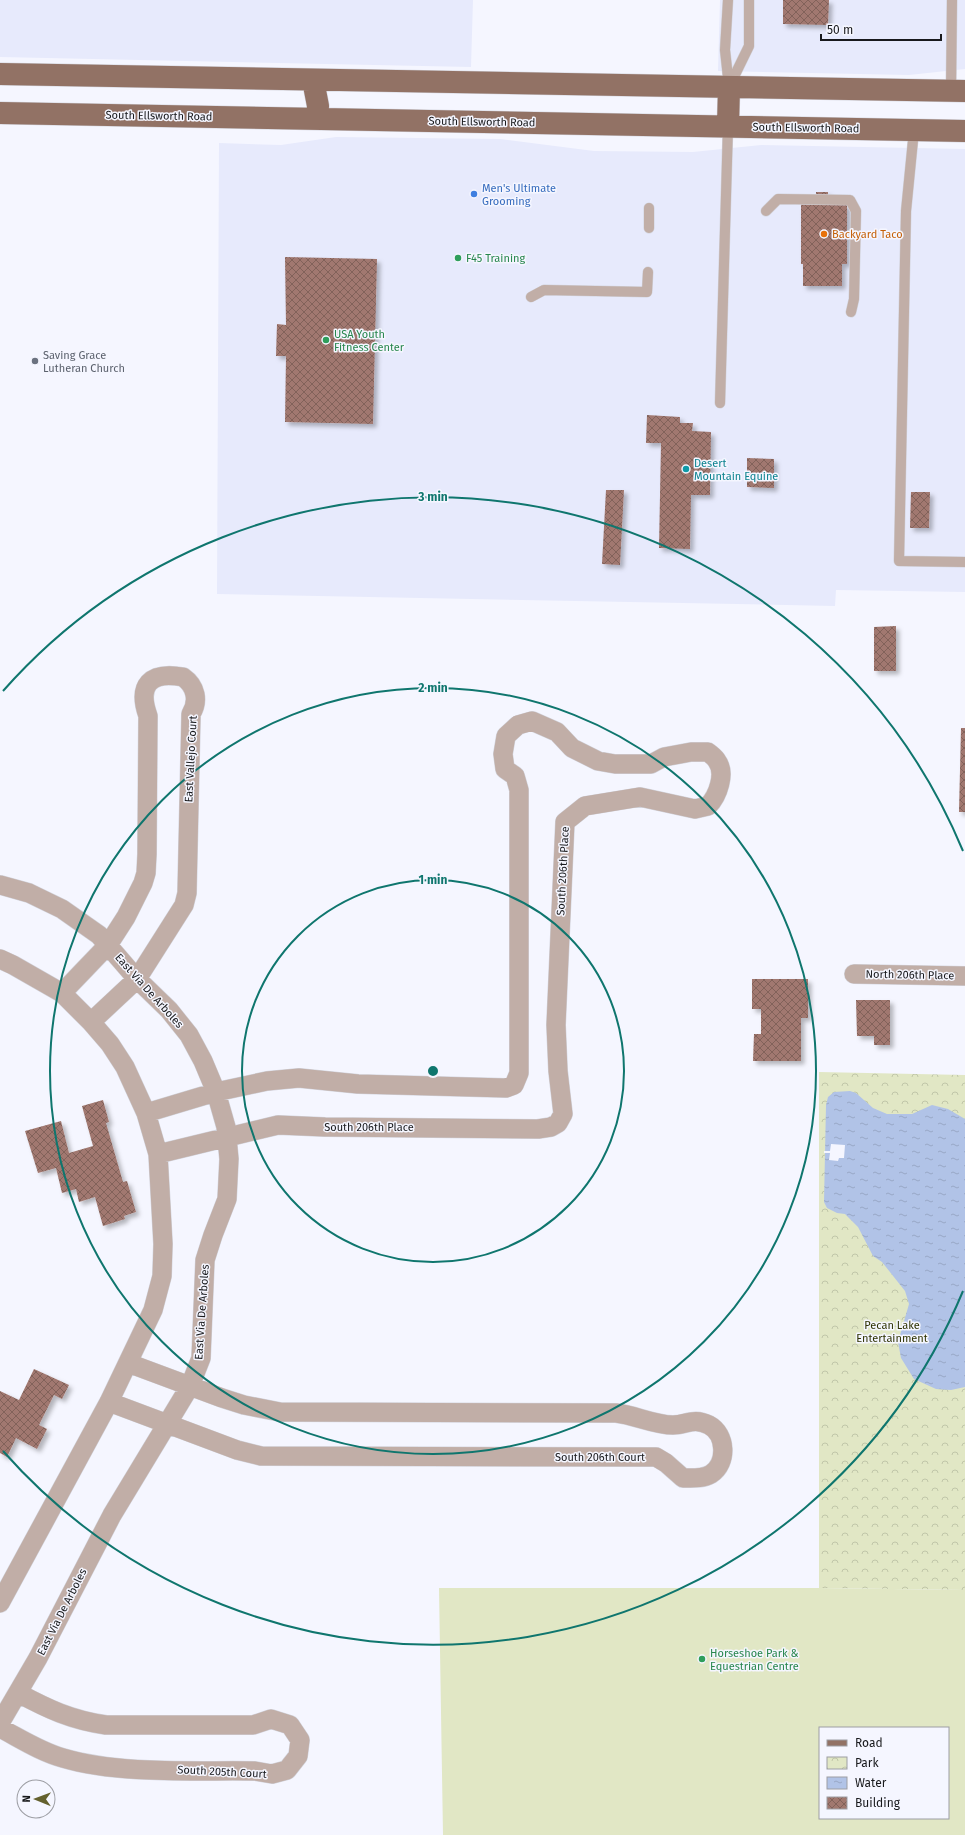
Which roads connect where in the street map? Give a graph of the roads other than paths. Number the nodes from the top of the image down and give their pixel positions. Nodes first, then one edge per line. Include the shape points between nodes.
1 (728, 0) edge
2 (749, 0) edge
3 (952, 0) edge
4 (0, 74) edge
5 (313, 80) junction
6 (729, 87) junction
7 (958, 91) edge
8 (0, 113) edge
9 (317, 119) junction
10 (728, 126) junction
11 (914, 130) junction
12 (965, 131) edge
13 (649, 208) dead end
14 (766, 211) dead end
15 (648, 228) dead end
16 (648, 272) dead end
17 (531, 297) dead end
18 (851, 312) dead end
19 (720, 403) dead end
20 (965, 562) edge
21 (0, 885) edge
22 (108, 945) junction
23 (0, 960) edge
24 (854, 974) dead end
25 (965, 976) edge
26 (137, 979) junction
27 (62, 994) junction
28 (91, 1022) junction
29 (216, 1092) junction
30 (146, 1113) junction
31 (227, 1137) junction
32 (158, 1154) junction
33 (128, 1363) junction
34 (190, 1386) junction
35 (108, 1402) junction
36 (167, 1423) junction
37 (0, 1603) edge
38 (18, 1693) junction
39 (0, 1723) edge
40 (0, 1728) edge

1 - 6 lane via 725,50
2 - 6 lane via 748,46
3 - 7 lane
4 - 5 main road
5 - 6 main road
5 - 9 main road via 318,106
6 - 7 main road
6 - 10 main road
8 - 9 main road, South Ellsworth Road
9 - 10 main road, South Ellsworth Road
10 - 11 main road, South Ellsworth Road
10 - 19 lane
11 - 12 main road, South Ellsworth Road
11 - 20 lane via 906,211 899,561
13 - 15 lane
14 - 18 lane via 778,199 850,200 856,210 854,299
16 - 17 lane via 647,292 544,290
21 - 22 street, East Via De Arboles via 29,893 62,909 99,935
22 - 26 street, East Via De Arboles
22 - 26 street, East Vallejo Court via 126,917 146,873 148,716 143,698 144,691 152,680 159,677 183,677 192,685 197,698 191,714 187,893 184,905
22 - 27 street, East Vallejo Court
23 - 27 street via 19,968
24 - 25 street, North 206th Place
26 - 28 street, East Vallejo Court
26 - 29 street, East Via De Arboles via 169,1010 189,1035
27 - 28 street
28 - 30 street via 125,1067
29 - 30 street
29 - 31 street, East Via De Arboles
29 - 31 street, South 206th Place via 267,1081 299,1078 358,1084 506,1088 514,1085 519,1073 519,790 515,776 505,769 503,754 506,736 518,725 532,721 557,732 572,748 604,762 651,764 664,758 691,752 708,752 718,761 719,790 708,806 695,809 640,796 585,806 565,822 556,1025 562,1114 558,1123 538,1129 325,1127 278,1124
30 - 32 street
31 - 32 street
31 - 34 street, East Via De Arboles via 227,1199 205,1260 201,1358
32 - 33 street via 163,1244 162,1276 153,1310
33 - 34 street
33 - 35 street
34 - 36 street, East Via De Arboles
34 - 36 street, South 206th Court via 244,1405 280,1412 616,1413 632,1414 674,1425 700,1421 718,1433 723,1445 723,1456 711,1474 699,1478 684,1478 656,1457 278,1458 237,1450
35 - 36 street
35 - 37 street
36 - 38 street, East Via De Arboles via 112,1515
38 - 39 street, East Via De Arboles
38 - 40 street, South 205th Court via 56,1713 83,1722 106,1725 253,1725 271,1719 290,1725 300,1740 298,1756 287,1770 272,1774 255,1771 92,1766 43,1751

